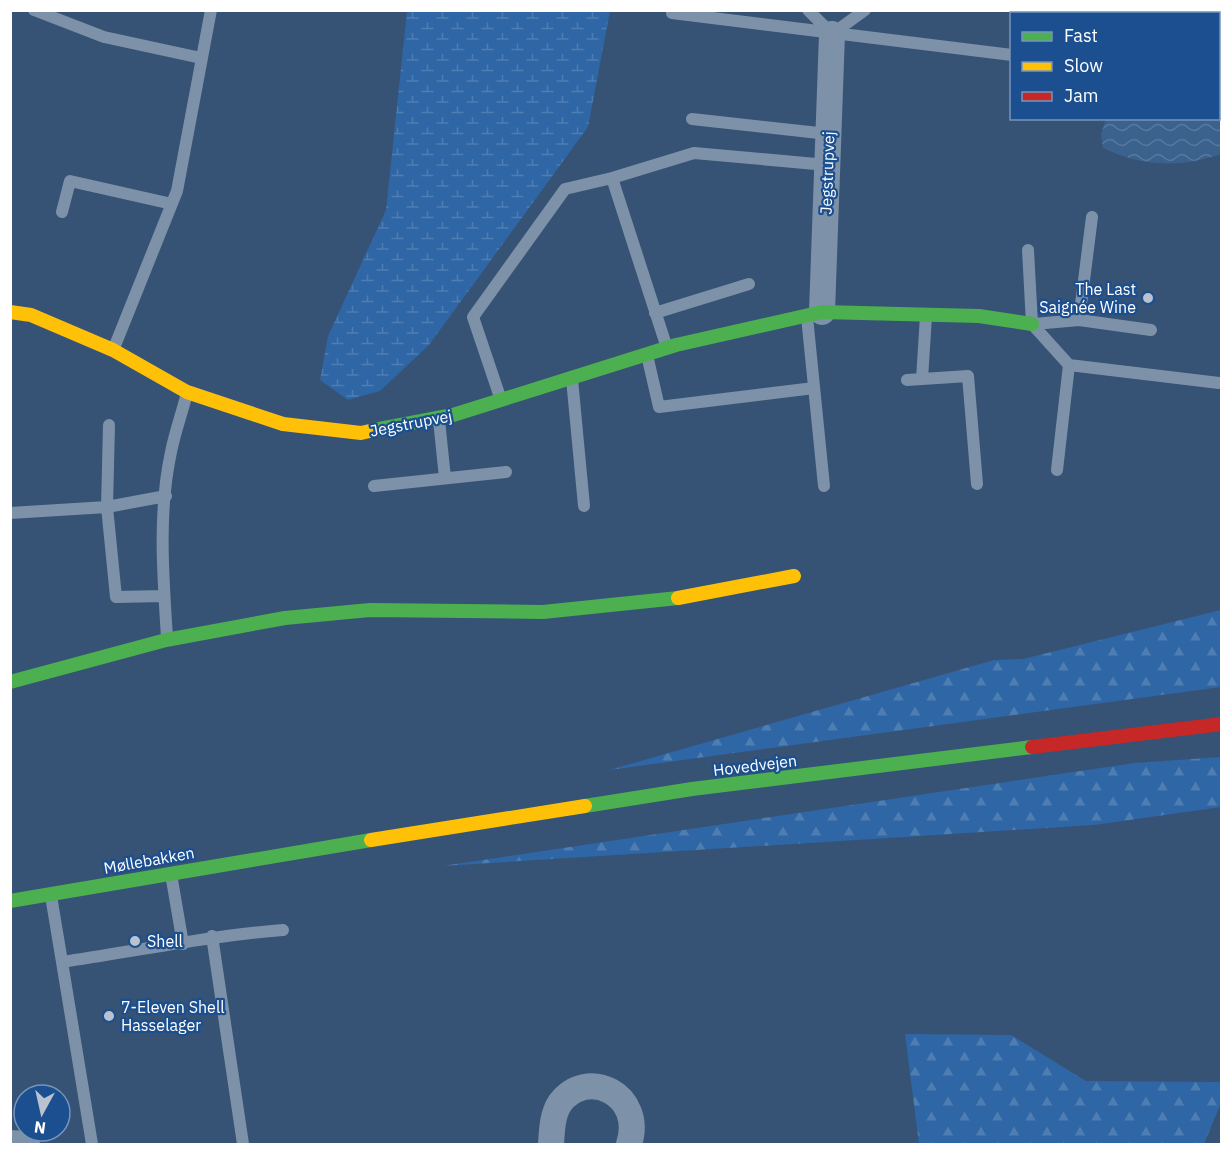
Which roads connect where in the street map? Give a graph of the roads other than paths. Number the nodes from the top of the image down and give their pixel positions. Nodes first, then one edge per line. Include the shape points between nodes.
1 (34, 10) edge
2 (211, 10) edge
3 (808, 10) edge
4 (865, 10) edge
5 (672, 13) dead end
6 (832, 34) junction
7 (1010, 55) edge
8 (201, 58) junction
9 (692, 119) dead end
10 (828, 134) junction
11 (827, 165) junction
12 (612, 178) junction
13 (172, 204) junction
14 (62, 212) dead end
15 (1092, 217) dead end
16 (1029, 250) dead end
17 (749, 284) dead end
18 (10, 312) edge
19 (655, 312) junction
20 (814, 314) junction
21 (926, 315) junction
22 (1079, 320) junction
23 (1032, 324) junction
24 (1151, 330) dead end
25 (667, 349) junction
26 (113, 350) junction
27 (646, 354) junction
28 (1069, 365) junction
29 (572, 378) junction
30 (922, 379) junction
31 (907, 380) dead end
32 (1219, 383) dead end
33 (814, 388) junction
34 (188, 392) junction
35 (501, 400) junction
36 (439, 418) junction
37 (109, 425) dead end
38 (1057, 470) dead end
39 (506, 472) dead end
40 (446, 478) junction
41 (976, 484) dead end
42 (374, 486) dead end
43 (824, 486) dead end
44 (166, 496) junction
45 (584, 506) dead end
46 (107, 507) junction
47 (10, 513) edge
48 (794, 576) dead end
49 (164, 596) junction
50 (167, 638) junction
51 (10, 682) edge
52 (1221, 724) edge
53 (294, 852) joint
54 (171, 873) junction
55 (51, 894) junction
56 (10, 901) edge
57 (283, 930) dead end
58 (212, 936) junction
59 (183, 944) junction
60 (62, 962) junction
61 (10, 1143) edge
62 (27, 1144) edge
63 (92, 1144) edge
64 (243, 1144) edge
65 (551, 1144) edge
66 (629, 1144) edge

1 - 8 lane via 104,37
2 - 8 lane
3 - 6 lane
4 - 6 lane
5 - 6 lane
6 - 7 lane
6 - 10 street, Jegstrupvej
8 - 13 lane
9 - 10 lane
10 - 11 street, Jegstrupvej
11 - 12 lane via 694,153
11 - 20 street, Jegstrupvej
12 - 19 lane
12 - 35 lane via 565,189 473,316
13 - 14 lane via 70,181
13 - 26 lane
15 - 22 lane
16 - 23 lane
17 - 19 lane
18 - 26 street, Jegstrupvej via 30,315
19 - 25 lane
20 - 21 street, Jegstrupvej
20 - 25 street, Jegstrupvej
20 - 33 lane
21 - 23 street, Jegstrupvej via 979,316
21 - 30 lane
22 - 23 lane
22 - 24 lane
23 - 28 lane
25 - 27 street, Jegstrupvej
26 - 34 street, Jegstrupvej
27 - 29 street, Jegstrupvej
27 - 33 lane via 660,407
28 - 32 lane
28 - 38 lane
29 - 35 street, Jegstrupvej
29 - 45 lane
30 - 31 lane
30 - 41 lane via 968,376
33 - 43 lane
34 - 36 street, Jegstrupvej via 283,424 361,433
34 - 44 lane via 171,453
35 - 36 street, Jegstrupvej
36 - 40 lane
37 - 46 lane
39 - 40 lane
40 - 42 lane
44 - 46 lane
44 - 49 lane
46 - 47 lane
46 - 49 lane via 116,597
48 - 50 street via 622,608 506,613 403,609 325,613
49 - 50 lane
50 - 51 street
52 - 53 street, Hovedvejen via 692,789
53 - 54 street, Møllebakken
54 - 55 street, Møllebakken
54 - 59 lane
55 - 56 street, Møllebakken
55 - 60 lane
57 - 58 lane
58 - 59 lane
58 - 64 lane
59 - 60 lane
60 - 63 lane
61 - 62 street
65 - 66 street via 555,1114 561,1102 581,1089 593,1087 614,1092 628,1106 633,1131

